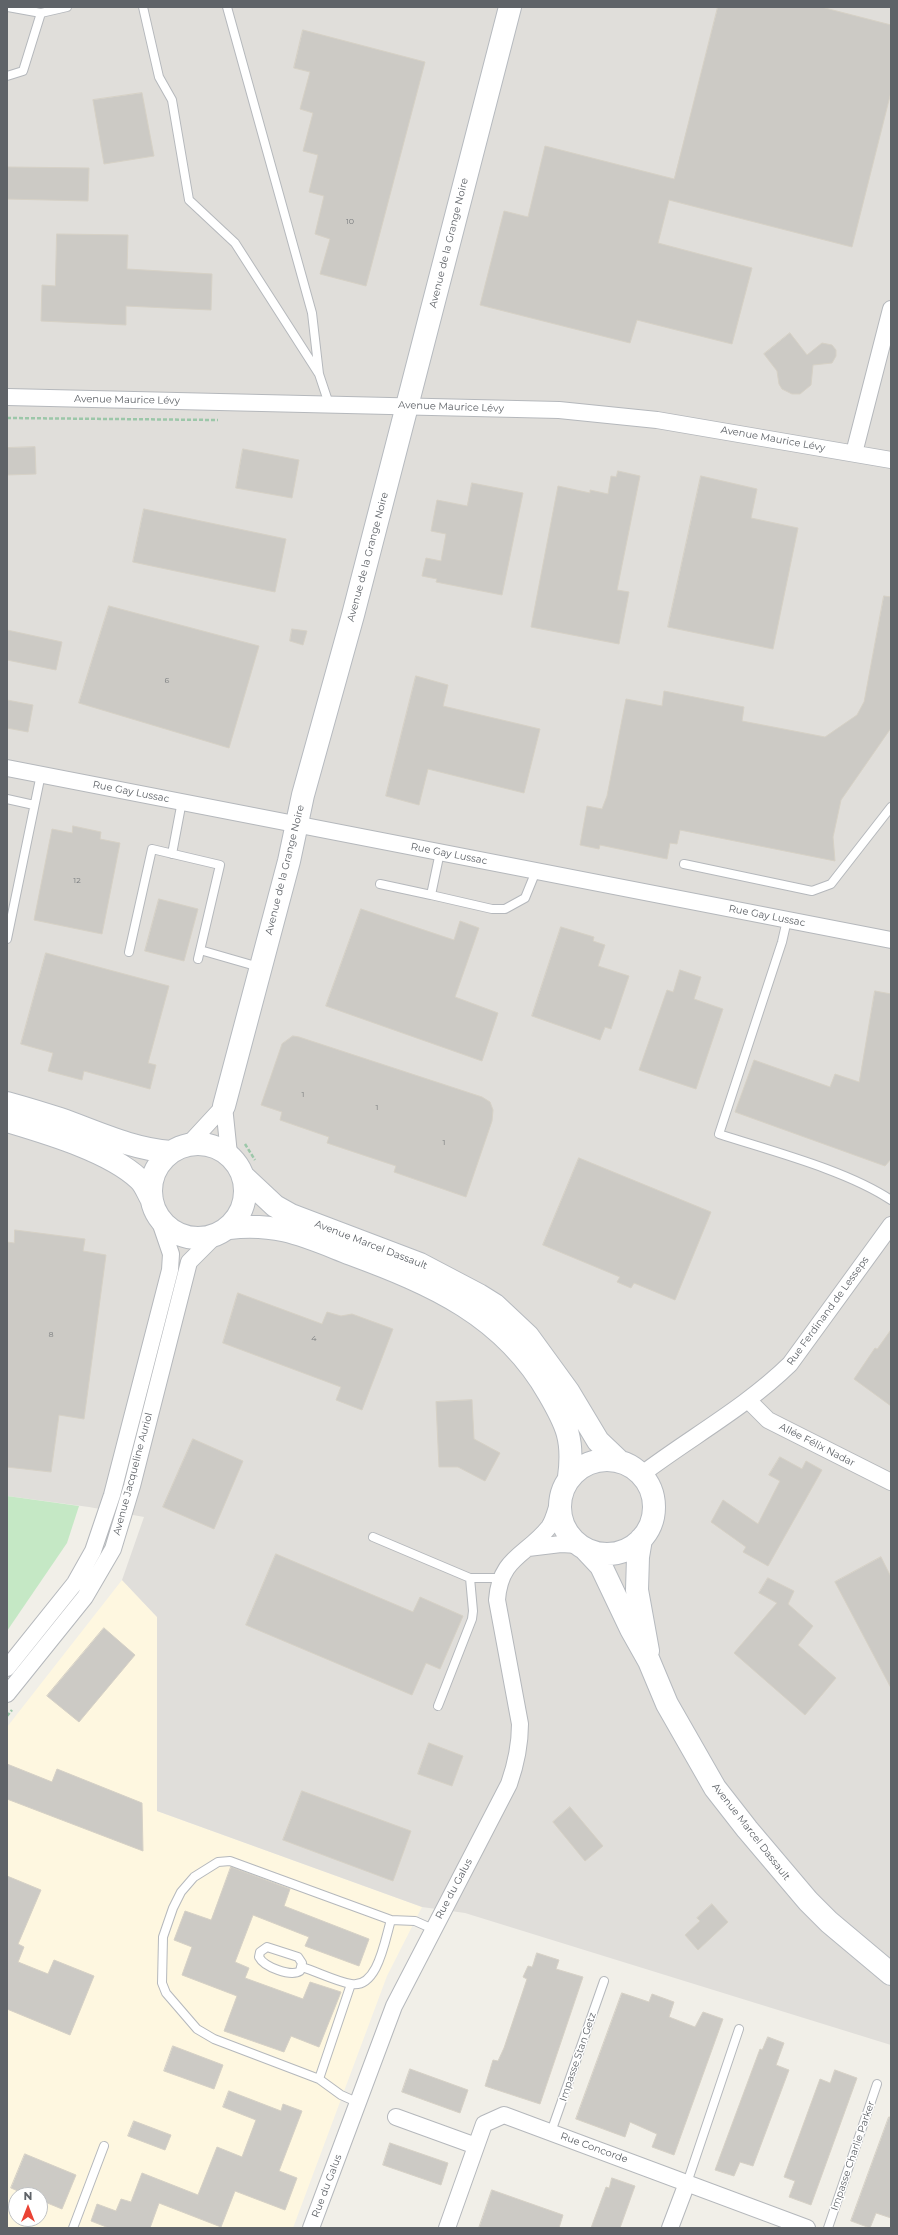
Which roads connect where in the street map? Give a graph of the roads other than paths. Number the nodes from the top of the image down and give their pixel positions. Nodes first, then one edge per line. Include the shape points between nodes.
1 (8, 7) edge
2 (67, 7) edge
3 (143, 7) edge
4 (227, 7) edge
5 (510, 7) edge
6 (42, 13) junction
7 (7, 76) edge
8 (891, 310) edge
9 (319, 374) junction
10 (7, 398) edge
11 (329, 404) junction
12 (407, 405) junction
13 (854, 453) junction
14 (891, 460) edge
15 (7, 768) edge
16 (41, 774) junction
17 (7, 799) edge
18 (182, 801) junction
19 (34, 805) junction
20 (891, 807) edge
21 (297, 825) junction
22 (440, 852) junction
23 (172, 854) junction
24 (684, 864) dead end
25 (536, 871) junction
26 (380, 884) dead end
27 (432, 895) junction
28 (787, 920) junction
29 (7, 939) edge
30 (891, 940) edge
31 (200, 950) junction
32 (129, 952) dead end
33 (198, 959) dead end
34 (261, 968) junction
35 (7, 1103) edge
36 (224, 1106) junction
37 (7, 1121) edge
38 (180, 1148) junction
39 (236, 1148) junction
40 (250, 1169) junction
41 (891, 1200) edge
42 (155, 1208) junction
43 (891, 1225) edge
44 (223, 1231) junction
45 (748, 1400) junction
46 (619, 1460) junction
47 (642, 1474) junction
48 (569, 1477) junction
49 (891, 1482) edge
50 (559, 1501) junction
51 (373, 1537) dead end
52 (641, 1540) junction
53 (582, 1547) junction
54 (528, 1548) junction
55 (470, 1578) junction
56 (501, 1578) junction
57 (650, 1661) junction
58 (7, 1668) edge
59 (7, 1694) edge
60 (438, 1706) dead end
61 (391, 1920) junction
62 (433, 1929) junction
63 (302, 1967) junction
64 (891, 1974) edge
65 (604, 1981) dead end
66 (351, 1984) junction
67 (738, 2029) dead end
68 (318, 2079) junction
69 (878, 2084) dead end
70 (359, 2103) junction
71 (396, 2117) dead end
72 (551, 2132) junction
73 (104, 2146) dead end
74 (476, 2146) junction
75 (687, 2183) junction
76 (73, 2228) edge
77 (311, 2228) edge
78 (447, 2228) edge
79 (670, 2228) edge
80 (807, 2228) edge
81 (828, 2228) edge

1 - 6 lane
2 - 6 lane
3 - 9 lane via 159,78 172,100 189,200 235,243
4 - 9 lane via 312,313
5 - 12 main road, Avenue de la Grange Noire
6 - 7 lane via 23,71
8 - 13 street
9 - 11 lane
10 - 11 street, Avenue Maurice Lévy
11 - 12 street, Avenue Maurice Lévy
12 - 13 street, Avenue Maurice Lévy via 559,410 657,420
12 - 21 main road, Avenue de la Grange Noire
13 - 14 street, Avenue Maurice Lévy
15 - 16 street, Rue Gay Lussac
16 - 18 street, Rue Gay Lussac
16 - 19 lane
17 - 19 lane
18 - 21 street, Rue Gay Lussac
18 - 23 lane
19 - 29 lane
20 - 24 lane via 831,884 812,891
21 - 22 street, Rue Gay Lussac
21 - 34 main road, Avenue de la Grange Noire
22 - 25 street, Rue Gay Lussac
22 - 27 lane
23 - 31 lane via 220,865
23 - 32 lane via 152,849
25 - 27 lane via 526,898 505,909 483,908
25 - 28 street, Rue Gay Lussac
26 - 27 lane
28 - 30 street, Rue Gay Lussac
28 - 41 lane via 718,1134 829,1171
31 - 33 lane
31 - 34 lane
34 - 36 main road, Avenue de la Grange Noire
35 - 38 main road via 60,1119 126,1144 154,1151
36 - 38 street, Avenue de la Grange Noire
36 - 39 street, Avenue de la Grange Noire
37 - 42 main road via 88,1149 116,1162 140,1180
38 - 39 main road via 203,1144
38 - 42 main road via 161,1162 154,1173 151,1186
39 - 40 main road via 238,1165
40 - 44 main road via 244,1205 238,1217
40 - 46 main road, Avenue Marcel Dassault via 275,1206 291,1215 420,1264 480,1294 495,1305 528,1336 568,1391 598,1441
42 - 44 main road via 169,1228 184,1236 200,1238
42 - 58 street, Avenue Jacqueline Auriol via 171,1254 170,1270 112,1495 93,1551 75,1583
43 - 45 street, Rue Ferdinand de Lesseps via 790,1364
44 - 48 main road, Avenue Marcel Dassault via 246,1226 286,1229 416,1279 447,1294 475,1312 500,1332 522,1356 542,1382 558,1410 569,1434 572,1460
44 - 59 street, Avenue Jacqueline Auriol via 189,1262 132,1486 113,1549 85,1597
45 - 47 street, Rue Ferdinand de Lesseps
45 - 49 street, Allée Félix Nadar via 768,1420
46 - 47 main road
46 - 48 main road via 592,1461 579,1467
47 - 52 main road via 650,1486 654,1514 650,1528
48 - 50 main road via 562,1488
50 - 53 main road via 563,1525
50 - 54 street, Rue du Galus via 549,1526
51 - 55 lane
52 - 53 main road via 629,1549 615,1554 600,1554
52 - 57 main road, Avenue Marcel Dassault via 637,1562 637,1590
53 - 54 street via 544,1545
53 - 57 main road, Avenue Marcel Dassault via 602,1566 631,1629
54 - 56 street, Rue du Galus via 514,1559
55 - 56 lane
55 - 60 lane via 472,1619
56 - 62 street, Rue du Galus via 498,1600 518,1705 518,1754 509,1784
57 - 64 main road, Avenue Marcel Dassault via 667,1704 698,1760 715,1788 746,1829 829,1922
61 - 62 lane via 414,1921
61 - 66 lane via 374,1974 363,1983
61 - 68 lane via 230,1861 218,1862 194,1878 181,1892 173,1908 163,1937 162,1983 166,1993 197,2028 214,2039
62 - 70 street, Rue du Galus via 394,2006
63 - 63 lane via 296,1973 292,1973 265,1964 259,1957 260,1952 267,1947 298,1957
63 - 66 lane
65 - 72 lane, Impasse Stan Getz
66 - 68 lane
67 - 75 lane
68 - 70 lane via 341,2095
69 - 81 lane, Impasse Charlie Parker
70 - 77 street, Rue du Galus
71 - 74 street
72 - 74 street, Rue Concorde via 504,2115 484,2124
72 - 75 street, Rue Concorde
73 - 76 lane
74 - 78 street, Rue Concorde
75 - 79 street
75 - 80 street, Rue Concorde

